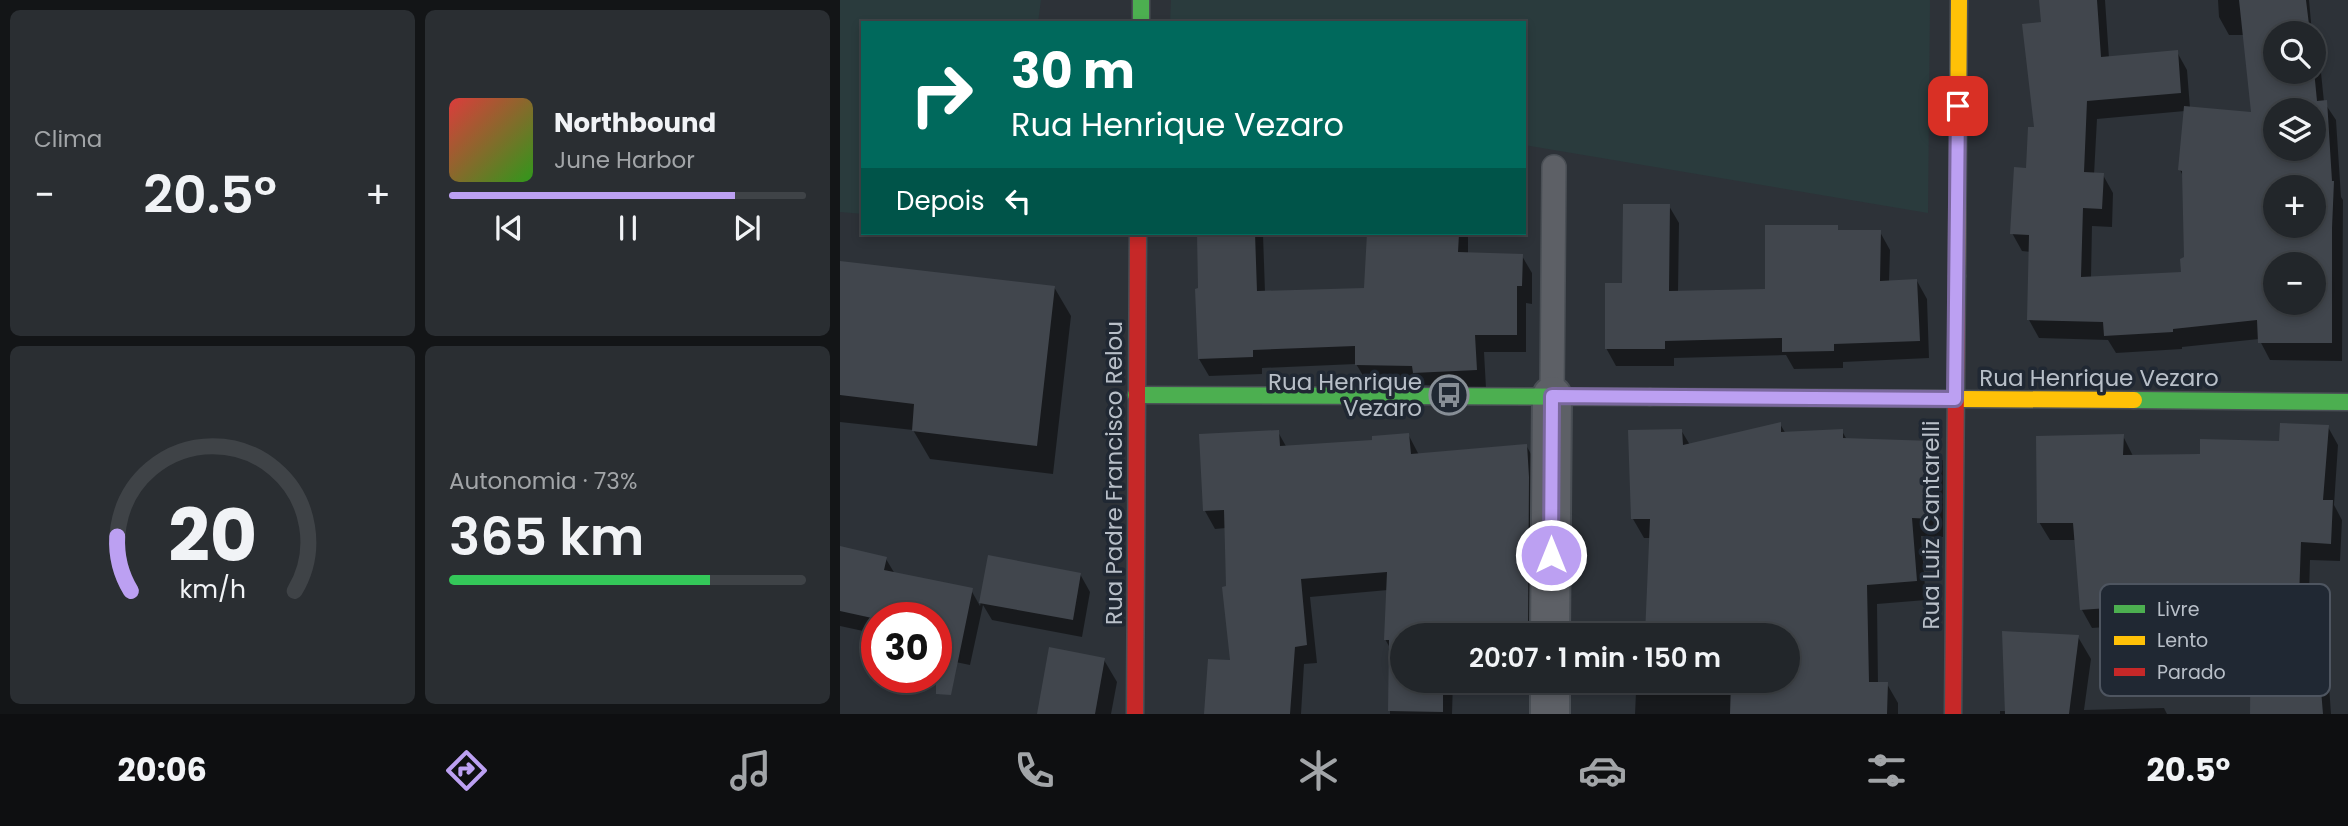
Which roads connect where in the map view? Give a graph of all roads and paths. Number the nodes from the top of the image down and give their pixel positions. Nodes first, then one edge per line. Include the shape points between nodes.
1 (1141, 0) edge
2 (1959, 0) edge
3 (1140, 21) edge
4 (1554, 167) dead end
5 (1138, 235) edge
6 (1136, 395) junction
7 (1552, 396) junction
8 (1955, 399) junction
9 (2348, 402) edge
10 (1550, 623) edge
11 (1550, 693) edge
12 (1135, 714) edge
13 (1550, 714) edge
14 (1953, 714) edge

1 - 3 street
2 - 8 street, Rua Luiz Cantarelli
4 - 7 lane
5 - 6 street, Rua Padre Francisco Relou
6 - 7 street, Rua Henrique Vezaro
6 - 12 street, Rua Padre Francisco Relou
7 - 8 street, Rua Henrique Vezaro
7 - 10 street
8 - 9 street, Rua Henrique Vezaro
8 - 14 street, Rua Luiz Cantarelli
11 - 13 street

